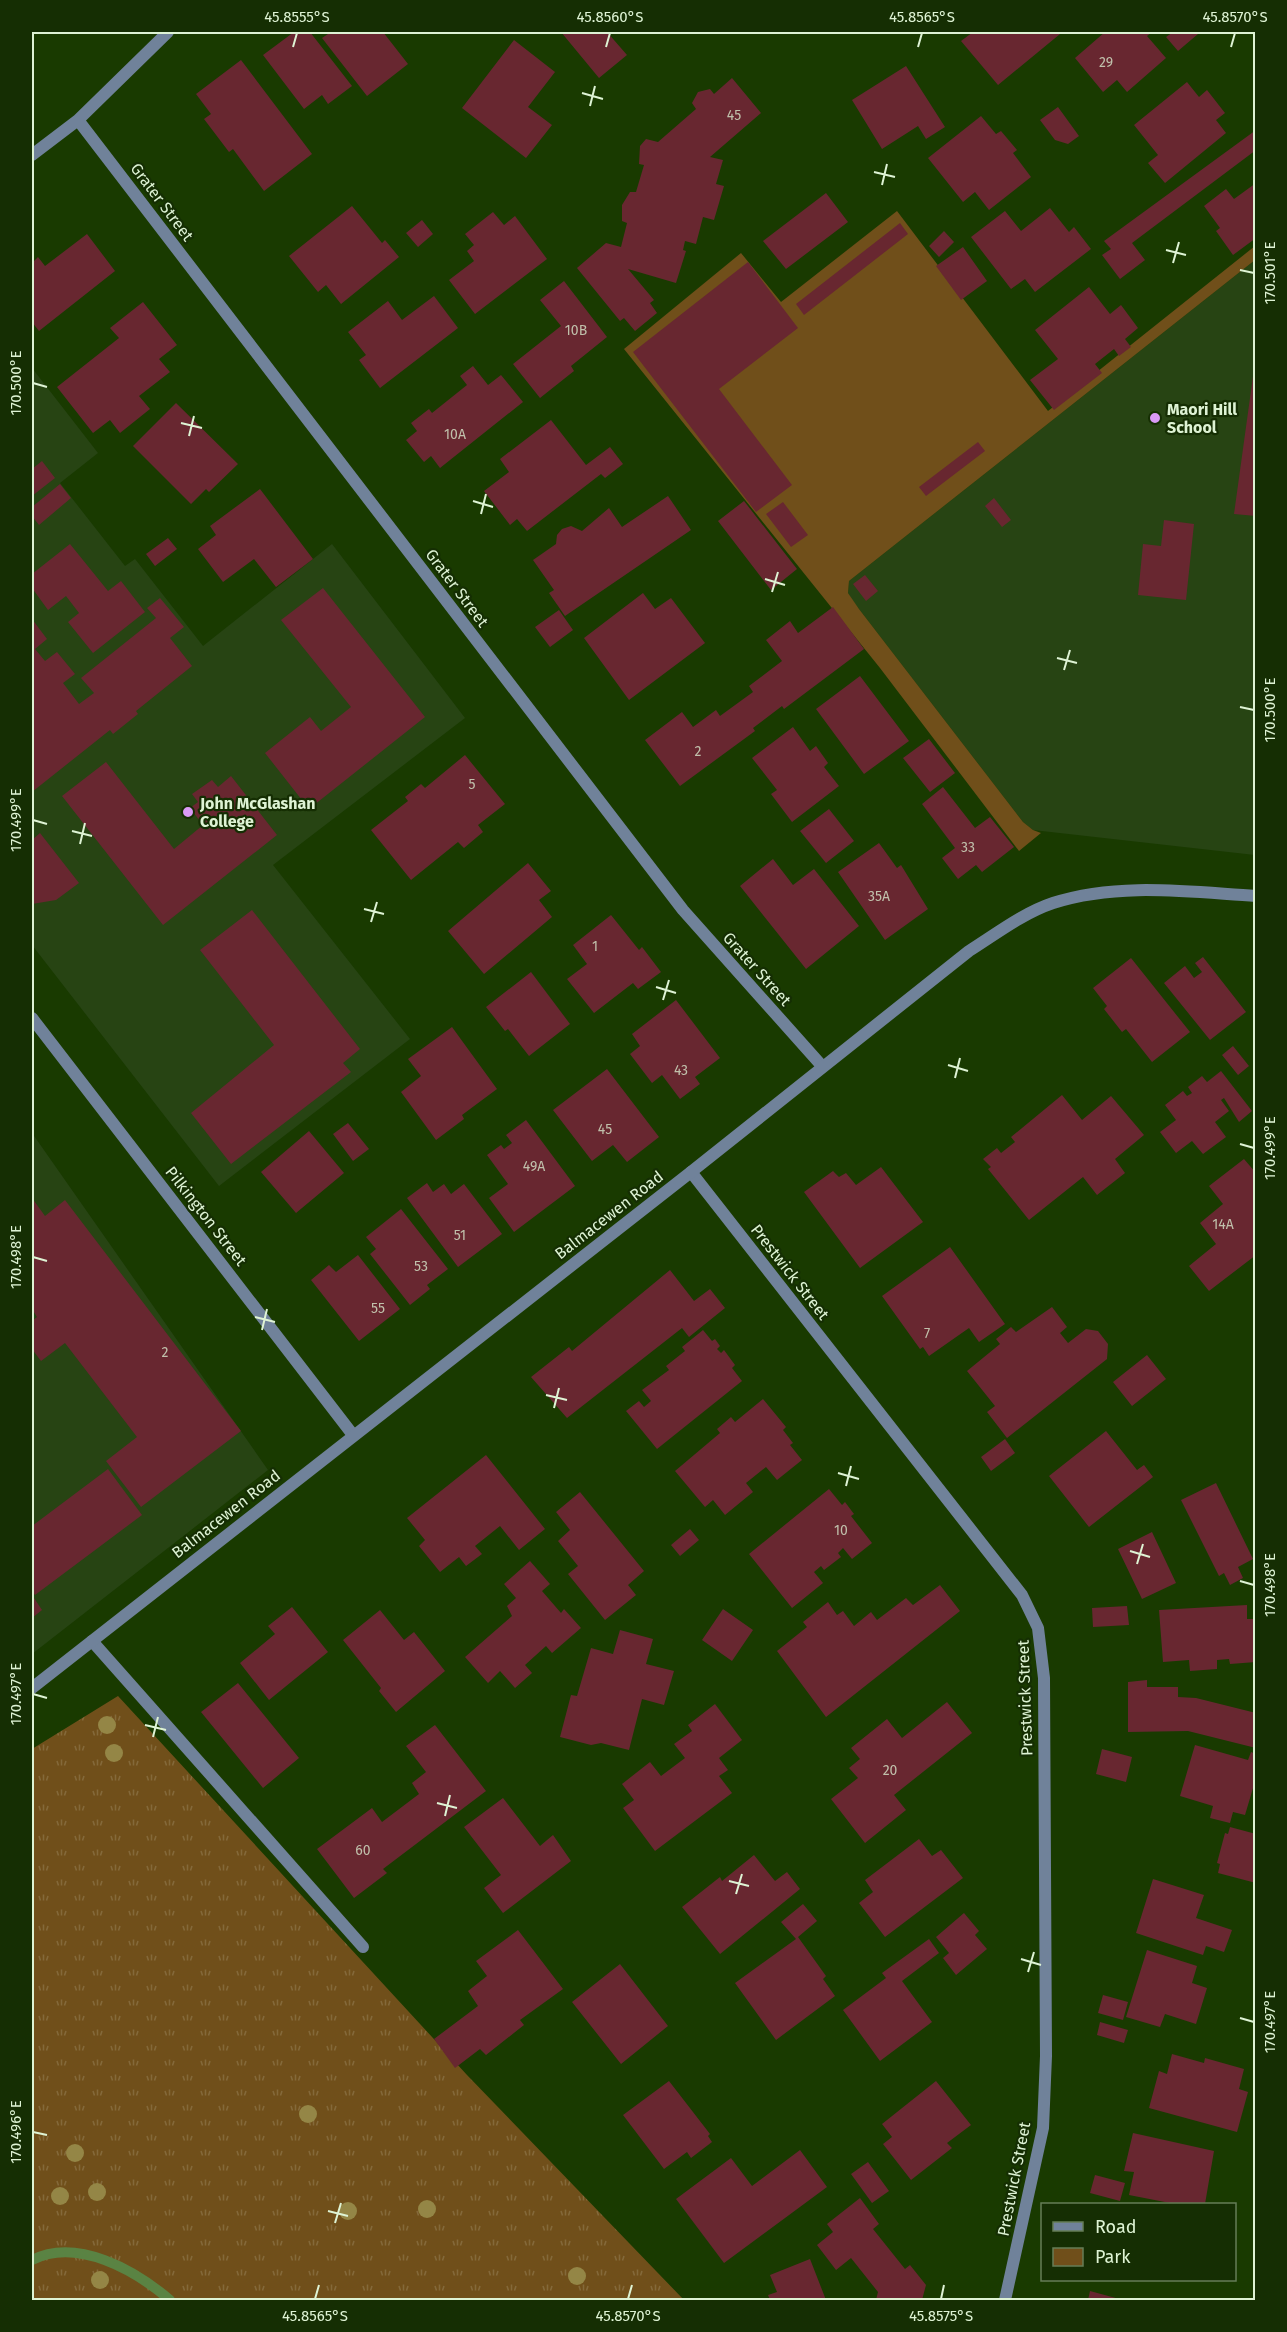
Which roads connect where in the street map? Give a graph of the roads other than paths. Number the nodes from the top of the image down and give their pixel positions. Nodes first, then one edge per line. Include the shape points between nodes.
1 (168, 32) edge
2 (78, 120) junction
3 (32, 155) edge
4 (1256, 896) edge
5 (32, 1018) edge
6 (822, 1066) junction
7 (691, 1172) junction
8 (353, 1435) junction
9 (92, 1641) junction
10 (32, 1688) edge
11 (363, 1947) dead end
12 (1005, 2301) edge

1 - 2 street
2 - 3 street
2 - 6 street, Grater Street via 683,910
4 - 6 street, Balmacewen Road via 1161,890 1102,892 1053,903 1018,919 969,951
5 - 8 street, Pilkington Street
6 - 7 street, Balmacewen Road
7 - 8 street, Balmacewen Road
7 - 12 street, Prestwick Street via 1022,1595 1038,1628 1044,1690 1043,2128
8 - 9 street, Balmacewen Road
9 - 10 street, Balmacewen Road
9 - 11 street

